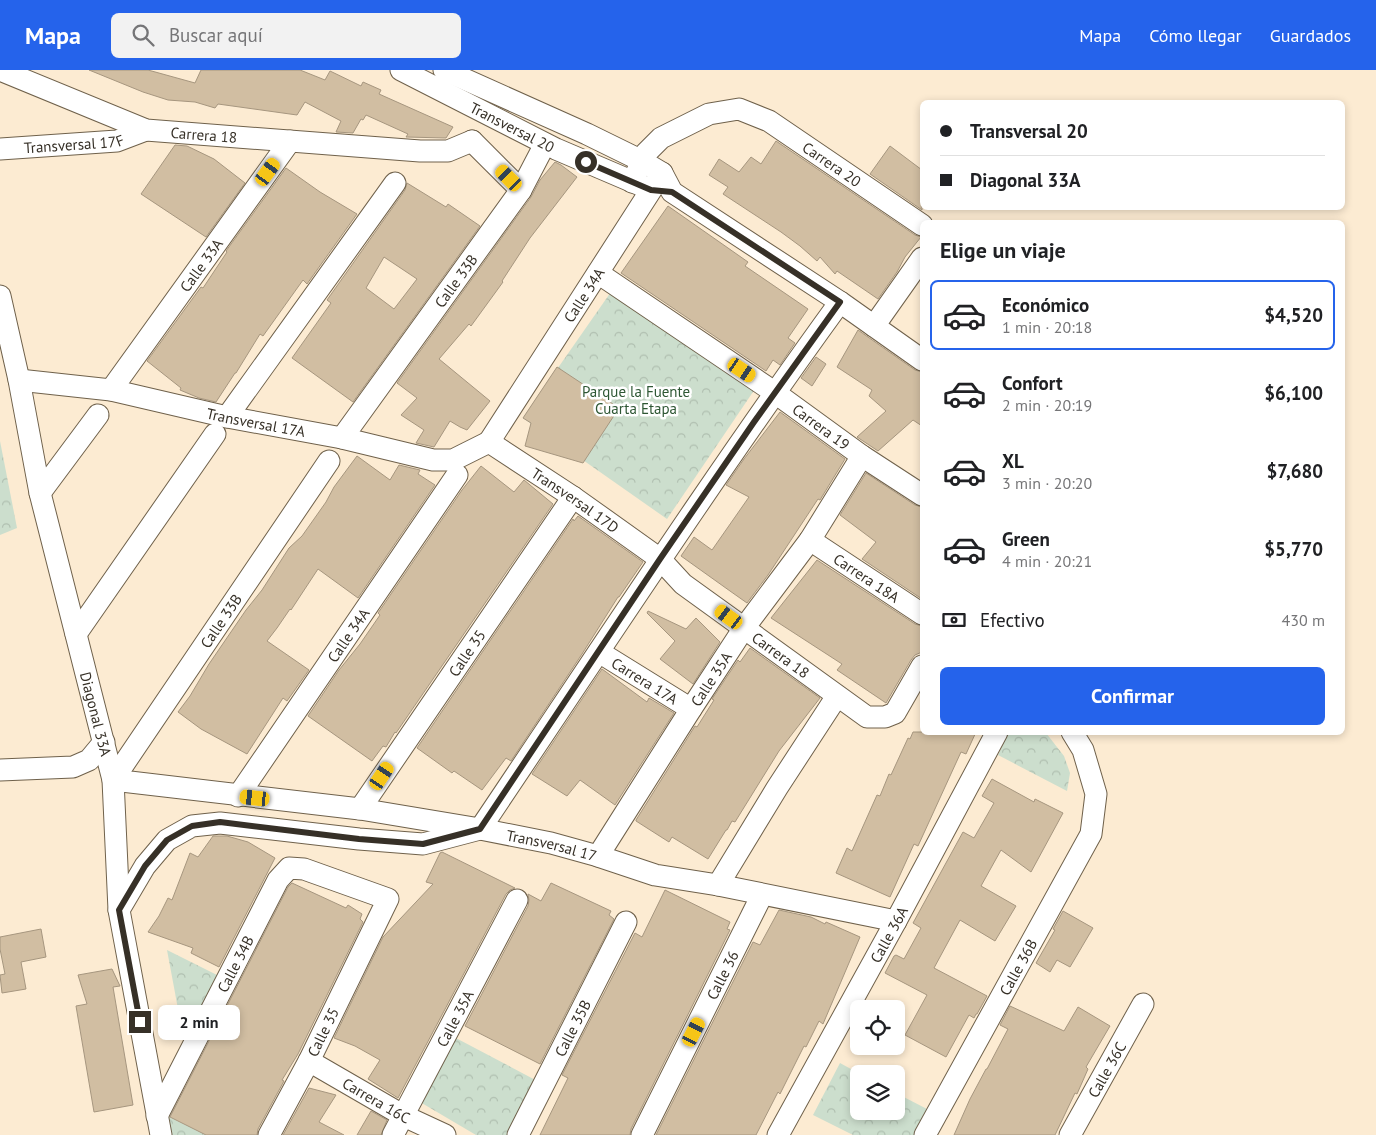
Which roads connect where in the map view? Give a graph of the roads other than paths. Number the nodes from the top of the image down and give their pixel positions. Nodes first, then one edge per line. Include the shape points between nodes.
1 (401, 70) edge
2 (444, 70) edge
3 (5, 71) edge
4 (486, 114) junction
5 (146, 130) junction
6 (290, 140) junction
7 (472, 141) junction
8 (545, 144) junction
9 (0, 149) edge
10 (642, 161) junction
11 (395, 182) dead end
12 (648, 182) junction
13 (521, 190) junction
14 (920, 224) edge
15 (920, 261) edge
16 (598, 273) junction
17 (0, 296) edge
18 (840, 302) junction
19 (874, 326) junction
20 (920, 359) edge
21 (19, 380) junction
22 (111, 390) junction
23 (774, 392) junction
24 (98, 415) dead end
25 (221, 426) junction
26 (342, 438) junction
27 (489, 442) junction
28 (862, 456) junction
29 (329, 461) dead end
30 (458, 476) dead end
31 (40, 493) junction
32 (920, 494) edge
33 (574, 497) junction
34 (810, 540) junction
35 (660, 559) junction
36 (920, 613) edge
37 (744, 628) junction
38 (76, 634) junction
39 (599, 652) junction
40 (920, 669) edge
41 (837, 696) junction
42 (691, 709) junction
43 (995, 735) edge
44 (1074, 735) edge
45 (104, 742) junction
46 (0, 770) edge
47 (113, 780) junction
48 (238, 796) junction
49 (360, 809) junction
50 (480, 829) junction
51 (598, 856) junction
52 (718, 885) junction
53 (762, 895) junction
54 (388, 899) joint
55 (516, 900) dead end
56 (119, 910) junction
57 (896, 921) junction
58 (626, 922) dead end
59 (1143, 1004) dead end
60 (309, 1061) junction
61 (404, 1116) junction
62 (159, 1125) edge
63 (269, 1135) edge
64 (393, 1135) edge
65 (445, 1135) edge
66 (518, 1135) edge
67 (642, 1135) edge
68 (778, 1135) edge
69 (925, 1135) edge
70 (1070, 1135) edge

1 - 4 street, Transversal 20
2 - 10 street, Transversal 20
3 - 5 street, Carrera 18
4 - 7 street
4 - 8 street, Transversal 20
5 - 6 street, Carrera 18
5 - 9 street, Transversal 17F via 117,142
6 - 7 street, Carrera 18 via 420,151 448,151
6 - 22 street, Calle 33A
7 - 13 street
8 - 12 street, Transversal 20
8 - 13 street, Calle 33B
10 - 12 street
10 - 14 street, Carrera 20 via 661,138 709,114 739,109 769,121
11 - 25 street
12 - 16 street, Calle 34A
12 - 18 street, Transversal 20 via 672,192
13 - 26 street, Calle 33B
15 - 19 street
16 - 23 street, Carrera 19
16 - 27 street, Calle 34A
17 - 21 street, Diagonal 33A
18 - 19 street
18 - 23 street
19 - 20 street
21 - 22 street, Transversal 17A
21 - 31 street, Diagonal 33A
22 - 25 street, Transversal 17A
23 - 28 street, Carrera 19
23 - 35 street
24 - 31 street
25 - 26 street, Transversal 17A
25 - 38 street
26 - 27 street, Transversal 17A via 433,460 453,460
27 - 33 street, Transversal 17D
28 - 32 street, Carrera 19
28 - 34 street, Calle 35A
29 - 47 street, Calle 33B
30 - 48 street, Calle 34A
31 - 38 street, Diagonal 33A
33 - 35 street, Transversal 17D
33 - 49 street, Calle 35
34 - 36 street, Carrera 18A
34 - 37 street, Calle 35A
35 - 37 street, Carrera 18 via 683,584
35 - 39 street
37 - 41 street, Carrera 18
37 - 42 street, Calle 35A
38 - 45 street, Diagonal 33A
39 - 42 street, Carrera 17A
39 - 50 street
40 - 41 street, Carrera 18 via 895,713 885,717 867,717
41 - 52 street
42 - 51 street, Calle 35A
43 - 57 street, Calle 36A
44 - 69 street, Calle 36B via 1083,750 1096,794 1091,834
45 - 46 street via 89,760 73,767
45 - 47 street, Diagonal 33A
47 - 48 street, Transversal 17
47 - 56 street, Diagonal 33A
48 - 49 street, Transversal 17
49 - 50 street, Transversal 17
50 - 51 street, Transversal 17
50 - 56 street via 423,844 220,822 192,826 167,840 145,866
51 - 52 street, Transversal 17 via 655,875
52 - 53 street, Transversal 17
53 - 57 street, Transversal 17
53 - 67 street, Calle 36
54 - 60 street, Calle 35
54 - 62 street, Calle 34B via 304,869 289,868 278,880
55 - 61 street, Calle 35A
56 - 62 street, Diagonal 33A
57 - 68 street, Calle 36A
58 - 66 street, Calle 35B
59 - 70 street, Calle 36C
60 - 61 street, Carrera 16C
60 - 63 street, Calle 35
61 - 64 street, Calle 35A
61 - 65 street, Carrera 16C

